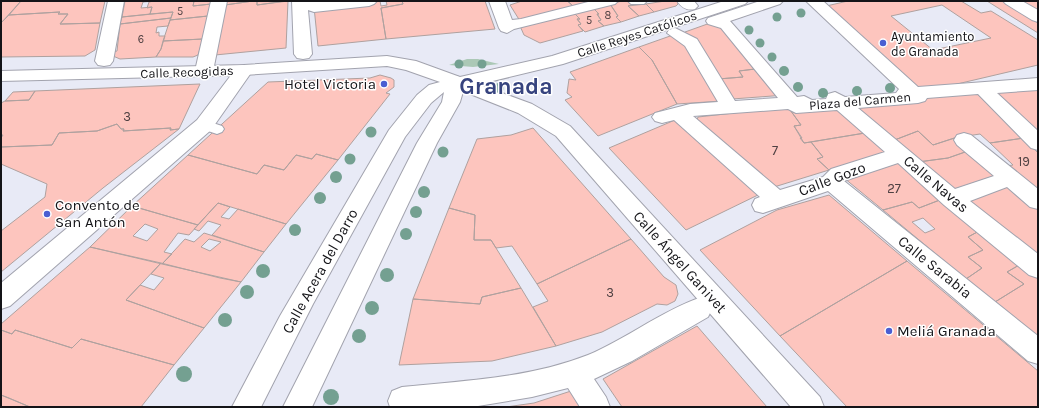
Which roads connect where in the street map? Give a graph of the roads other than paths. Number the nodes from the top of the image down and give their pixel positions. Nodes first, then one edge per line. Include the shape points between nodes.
1 (116, 1) edge
2 (219, 1) edge
3 (300, 1) edge
4 (314, 1) edge
5 (370, 1) edge
6 (497, 1) edge
7 (610, 1) edge
8 (636, 1) edge
9 (639, 1) edge
10 (740, 1) edge
11 (775, 1) edge
12 (1011, 1) edge
13 (822, 2) edge
14 (1038, 17) edge
15 (675, 33) dead end
16 (303, 54) dead end
17 (104, 61) dead end
18 (244, 70) junction
19 (204, 71) junction
20 (1, 76) edge
21 (456, 82) junction
22 (1038, 84) edge
23 (982, 88) junction
24 (915, 93) junction
25 (838, 101) junction
26 (793, 103) junction
27 (730, 106) junction
28 (964, 140) dead end
29 (1038, 143) edge
30 (901, 155) junction
31 (1008, 179) junction
32 (831, 182) junction
33 (952, 199) junction
34 (1038, 201) edge
35 (1038, 268) edge
36 (1, 298) edge
37 (699, 309) dead end
38 (1038, 352) edge
39 (574, 373) junction
40 (402, 401) dead end
41 (246, 407) edge
42 (297, 407) edge
43 (596, 407) edge
44 (810, 407) edge

1 - 17 street
2 - 19 street
3 - 16 street
4 - 5 street via 314,7
6 - 7 street via 507,27
8 - 9 street
10 - 21 street, Calle Reyes Católicos via 557,60
11 - 26 street, Plaza del Carmen via 714,22 726,24
12 - 14 street
13 - 24 street, Plaza del Carmen
15 - 27 street via 691,43
18 - 19 street, Calle Recogidas
18 - 21 street, Calle Recogidas via 388,61 410,65
18 - 36 street via 210,127
19 - 20 street, Calle Recogidas
21 - 41 street, Calle Acera del Darro via 435,89 421,100 397,137 286,330
21 - 42 street via 451,102 427,143
21 - 44 street, Calle Ángel Ganivet via 529,110 548,119 563,131
22 - 23 street
23 - 24 street
23 - 29 street
24 - 25 street
25 - 26 street
25 - 30 street, Calle Navas
26 - 27 street
27 - 32 street, Calle Gozo via 670,115 770,202
28 - 31 street
30 - 32 street, Calle Gozo via 838,174
30 - 33 street, Calle Navas
31 - 33 street
31 - 34 street
32 - 38 street, Calle Sarabia
33 - 35 street, Calle Navas
37 - 39 street via 618,355
39 - 40 street via 502,390
39 - 43 street

